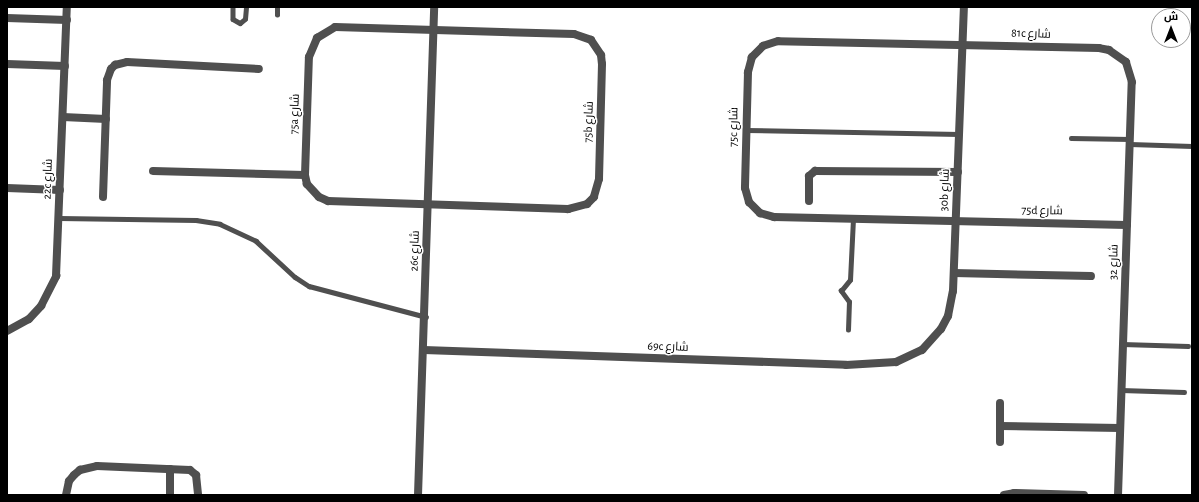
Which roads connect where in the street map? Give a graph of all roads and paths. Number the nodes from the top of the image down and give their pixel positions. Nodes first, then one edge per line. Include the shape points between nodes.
1 (67, 7) edge
2 (233, 7) edge
3 (246, 7) edge
4 (277, 7) edge
5 (434, 7) edge
6 (964, 7) edge
7 (277, 15) dead end
8 (7, 18) edge
9 (67, 20) junction
10 (434, 28) junction
11 (962, 44) junction
12 (1099, 48) joint
13 (7, 64) edge
14 (65, 66) junction
15 (259, 69) dead end
16 (63, 117) junction
17 (106, 119) junction
18 (746, 130) junction
19 (959, 134) junction
20 (1071, 138) dead end
21 (1130, 141) junction
22 (1192, 146) edge
23 (153, 171) dead end
24 (958, 172) junction
25 (306, 175) junction
26 (7, 188) edge
27 (60, 190) junction
28 (102, 198) dead end
29 (809, 201) dead end
30 (429, 204) junction
31 (59, 218) junction
32 (853, 218) junction
33 (956, 221) junction
34 (1127, 225) junction
35 (954, 273) junction
36 (1091, 276) dead end
37 (426, 317) junction
38 (7, 330) edge
39 (848, 330) dead end
40 (1122, 344) junction
41 (1188, 346) dead end
42 (424, 350) junction
43 (909, 357) joint
44 (1121, 390) junction
45 (1184, 392) dead end
46 (1000, 403) dead end
47 (1000, 426) junction
48 (1120, 428) junction
49 (1000, 442) dead end
50 (170, 469) junction
51 (66, 495) edge
52 (170, 495) edge
53 (198, 495) edge
54 (418, 495) edge
55 (1004, 495) edge
56 (1084, 495) edge
57 (1118, 495) edge

1 - 9 street, 22c شارع
2 - 3 lane via 233,19 240,23 245,19
4 - 7 lane
5 - 10 street, 26c شارع
6 - 11 street, 30b شارع
8 - 9 street
9 - 14 street, 22c شارع
10 - 25 street, 75a شارع via 335,27 317,38 309,58
10 - 30 street, 26c شارع
10 - 30 street, 75b شارع via 583,35 597,47 602,64 599,179 594,197 587,204 568,209
11 - 12 street, 81c شارع
11 - 18 street, 75c شارع via 770,42 756,50 749,64
11 - 19 street, 30b شارع
12 - 21 street, شارع 32 via 1118,55 1130,71
13 - 14 street
14 - 16 street, 22c شارع
15 - 17 street via 121,63 108,74
16 - 17 street
16 - 27 street, 22c شارع
17 - 28 street
18 - 19 lane
18 - 32 street, 75c شارع via 745,188 746,196 754,208 774,216
19 - 24 street, 30b شارع
20 - 21 lane
21 - 22 lane
21 - 34 street, شارع 32
23 - 25 street
24 - 29 street via 815,170 809,176
24 - 33 street, 30b شارع
25 - 30 street, 75a شارع via 312,192 328,201
26 - 27 street
27 - 31 street, 22c شارع
30 - 37 street, 26c شارع
31 - 37 lane via 196,220 220,224 256,241 295,277 309,286
31 - 38 street, 22c شارع via 58,259 50,292 29,319
32 - 33 street, 75c شارع
32 - 39 lane via 850,280 841,291 849,302
33 - 34 street, 75d شارع
33 - 35 street, 30b شارع
34 - 40 street, شارع 32
35 - 36 street
35 - 43 street, 30b شارع via 951,302 941,329 927,345
37 - 42 street, 26c شارع
40 - 41 lane
40 - 44 street, شارع 32
42 - 43 street, 69c شارع via 846,365 888,362
42 - 54 street, 26c شارع
44 - 45 lane
44 - 48 street, شارع 32
46 - 47 street
47 - 48 street
47 - 49 street
48 - 57 street, شارع 32
50 - 51 street via 97,466 80,470 69,482
50 - 52 street
50 - 53 street via 195,473
55 - 56 street

